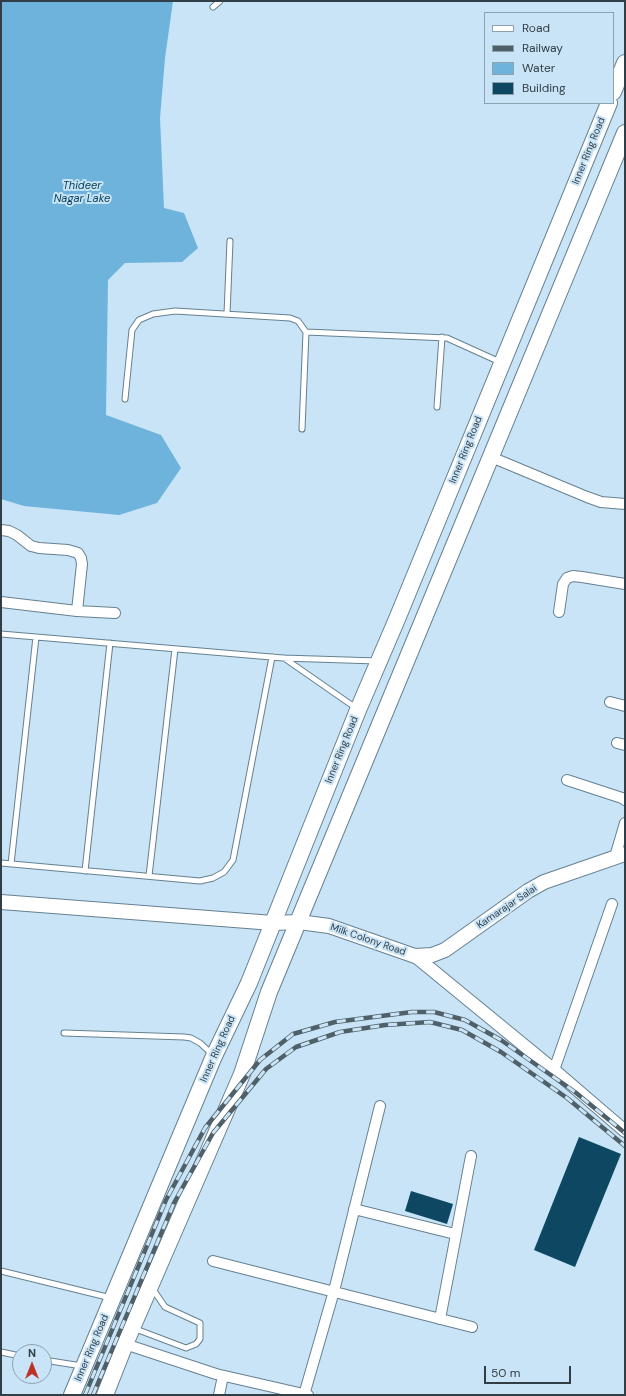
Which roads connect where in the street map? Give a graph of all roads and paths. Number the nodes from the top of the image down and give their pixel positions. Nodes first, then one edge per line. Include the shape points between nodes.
1 (220, 1) edge
2 (213, 7) dead end
3 (625, 63) edge
4 (614, 90) edge
5 (608, 104) edge
6 (625, 132) edge
7 (230, 241) dead end
8 (227, 314) junction
9 (306, 332) junction
10 (442, 337) junction
11 (501, 363) junction
12 (125, 399) dead end
13 (437, 407) dead end
14 (302, 429) dead end
15 (491, 457) junction
16 (625, 504) edge
17 (1, 530) edge
18 (625, 584) edge
19 (1, 602) edge
20 (77, 611) junction
21 (559, 612) dead end
22 (115, 613) dead end
23 (1, 634) edge
24 (36, 637) junction
25 (110, 643) junction
26 (175, 649) junction
27 (272, 657) junction
28 (283, 658) junction
29 (379, 661) junction
30 (610, 702) dead end
31 (625, 706) edge
32 (358, 710) junction
33 (568, 780) dead end
34 (625, 800) edge
35 (625, 823) edge
36 (620, 855) edge
37 (1, 863) edge
38 (11, 864) junction
39 (85, 870) junction
40 (149, 876) junction
41 (1, 902) edge
42 (612, 904) dead end
43 (299, 922) junction
44 (273, 923) junction
45 (415, 956) junction
46 (64, 1033) dead end
47 (214, 1056) junction
48 (554, 1070) junction
49 (380, 1106) dead end
50 (625, 1131) edge
51 (471, 1156) dead end
52 (354, 1210) junction
53 (455, 1234) junction
54 (213, 1261) dead end
55 (1, 1271) edge
56 (150, 1286) junction
57 (334, 1291) junction
58 (113, 1299) junction
59 (440, 1319) junction
60 (132, 1327) junction
61 (472, 1327) dead end
62 (125, 1344) junction
63 (1, 1352) edge
64 (12, 1354) edge
65 (52, 1361) edge
66 (84, 1367) junction
67 (224, 1376) junction
68 (72, 1395) edge
69 (105, 1395) edge
70 (219, 1395) edge
71 (306, 1395) edge

1 - 2 lane
3 - 4 main road
5 - 11 main road, Inner Ring Road
6 - 15 main road
7 - 8 lane
8 - 9 lane via 290,318 298,321
8 - 12 lane via 175,311 153,314 139,320 132,330
9 - 10 lane
9 - 14 lane
10 - 11 lane
10 - 13 lane
11 - 29 main road, Inner Ring Road
15 - 16 street via 601,502
15 - 43 main road
17 - 20 street via 17,535 31,546 78,553 82,564
18 - 21 street via 573,576 567,578 563,584
19 - 20 street
20 - 22 street
23 - 24 lane
24 - 25 lane
24 - 38 lane
25 - 26 lane
25 - 39 lane
26 - 27 lane
26 - 40 lane
27 - 28 lane
27 - 40 lane via 233,860 224,872 214,878 200,880
28 - 29 lane
28 - 32 lane
29 - 32 main road, Inner Ring Road
30 - 31 street
32 - 44 main road, Inner Ring Road
33 - 34 street
35 - 36 street
36 - 45 main road, Kamarajar Salai via 539,885 445,950 432,955
37 - 38 lane
38 - 39 lane
39 - 40 lane
41 - 44 main road, Milk Colony Road
42 - 48 street
43 - 44 main road, Milk Colony Road
43 - 45 main road, Milk Colony Road via 329,926
43 - 56 main road via 269,992 242,1074
44 - 47 main road, Inner Ring Road via 249,983
45 - 48 street, Milk Colony Road
46 - 47 lane via 191,1038
47 - 58 main road, Inner Ring Road
48 - 50 street, Milk Colony Road
49 - 52 street
51 - 53 street
52 - 53 street
52 - 57 street
53 - 59 street
54 - 57 street
55 - 58 lane
56 - 60 main road
56 - 60 lane via 165,1307 200,1323 200,1339 196,1344 186,1348
57 - 59 street
57 - 71 street
58 - 66 main road, Inner Ring Road
59 - 61 street
60 - 62 main road
62 - 67 street
62 - 69 main road
63 - 64 lane
65 - 66 lane
66 - 68 main road, Inner Ring Road
67 - 70 street
67 - 71 street

